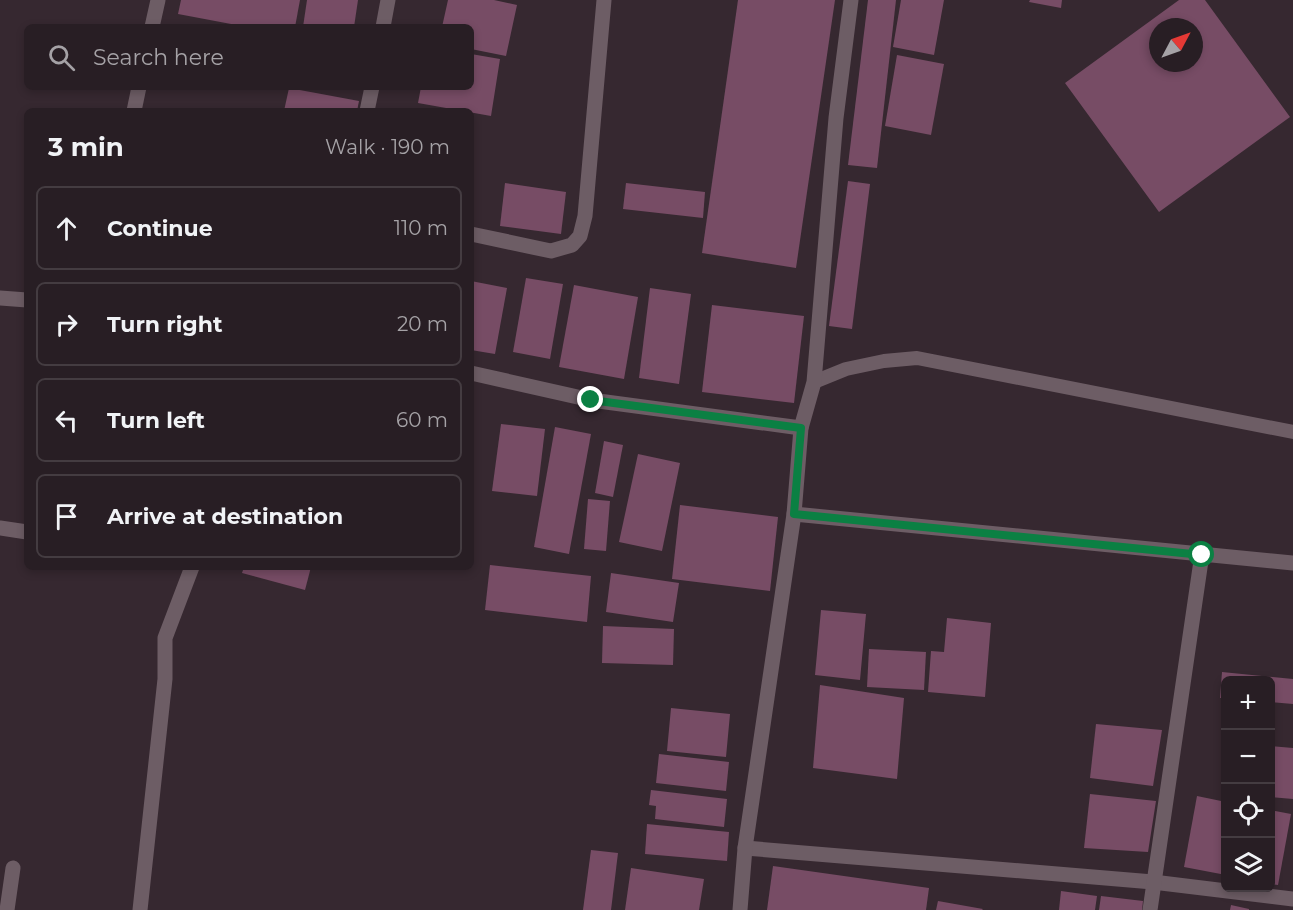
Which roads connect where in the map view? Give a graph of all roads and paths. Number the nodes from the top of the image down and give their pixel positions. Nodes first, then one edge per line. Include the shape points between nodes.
1 (158, 0) edge
2 (388, 0) edge
3 (604, 0) edge
4 (851, 0) edge
5 (153, 24) edge
6 (384, 24) edge
7 (138, 90) edge
8 (371, 90) edge
9 (135, 108) edge
10 (368, 108) edge
11 (474, 235) edge
12 (0, 298) edge
13 (24, 300) edge
14 (474, 373) edge
15 (814, 382) junction
16 (801, 428) junction
17 (1293, 432) edge
18 (794, 514) junction
19 (0, 528) edge
20 (24, 532) edge
21 (1202, 555) junction
22 (1293, 563) edge
23 (191, 570) edge
24 (745, 848) junction
25 (13, 868) dead end
26 (1153, 882) junction
27 (1293, 899) edge
28 (7, 910) edge
29 (140, 910) edge
30 (740, 910) edge
31 (1150, 910) edge

1 - 5 street
2 - 6 street
3 - 11 street via 580,236 572,245 551,251
4 - 15 street via 836,118
7 - 9 street
8 - 10 street
12 - 13 street
14 - 16 street via 591,400
15 - 16 street
15 - 17 lane via 846,369 918,358
16 - 18 street
18 - 21 street
18 - 24 street
19 - 20 street
21 - 22 street
21 - 26 street
23 - 29 street via 165,638 165,679
24 - 26 street
24 - 30 street
25 - 28 street
26 - 27 street
26 - 31 street

